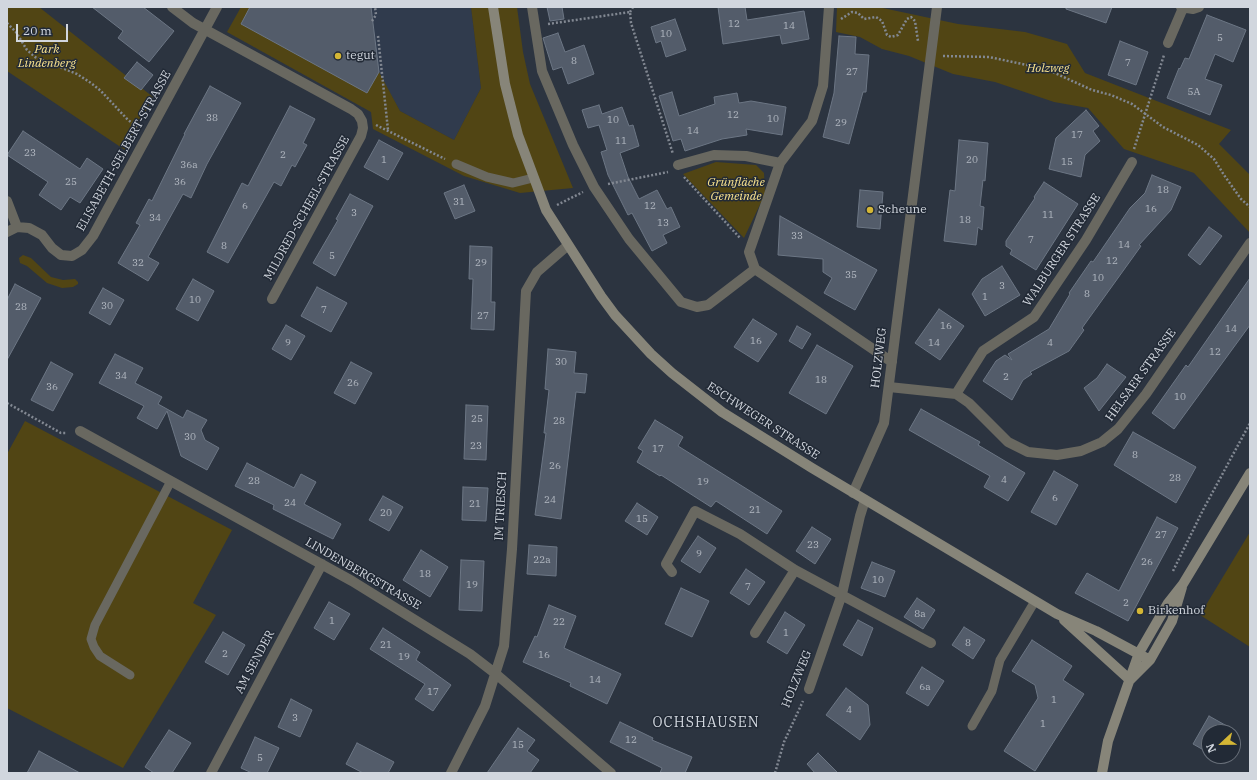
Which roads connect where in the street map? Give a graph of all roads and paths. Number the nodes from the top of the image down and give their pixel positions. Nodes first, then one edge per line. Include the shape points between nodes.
1 (172, 7) edge
2 (217, 7) edge
3 (375, 7) edge
4 (492, 7) edge
5 (532, 7) edge
6 (633, 7) edge
7 (829, 7) edge
8 (937, 7) edge
9 (1182, 7) edge
10 (1199, 7) edge
11 (630, 12) junction
12 (828, 19) junction
13 (372, 21) dead end
14 (7, 23) edge
15 (534, 25) junction
16 (205, 29) junction
17 (378, 36) dead end
18 (1168, 43) joint
19 (930, 55) junction
20 (1146, 114) junction
21 (362, 121) junction
22 (388, 131) junction
23 (148, 135) junction
24 (1132, 162) joint
25 (780, 163) junction
26 (456, 164) joint
27 (677, 167) junction
28 (533, 178) junction
29 (594, 187) junction
30 (7, 201) edge
31 (1250, 207) edge
32 (546, 210) junction
33 (17, 227) junction
34 (7, 232) edge
35 (1250, 243) edge
36 (567, 246) junction
37 (750, 248) junction
38 (755, 269) junction
39 (272, 299) dead end
40 (892, 362) junction
41 (889, 387) junction
42 (956, 394) junction
43 (7, 403) edge
44 (1250, 423) edge
45 (80, 431) joint
46 (1250, 473) edge
47 (170, 481) junction
48 (853, 493) junction
49 (865, 500) junction
50 (322, 564) junction
51 (795, 570) junction
52 (672, 572) dead end
53 (1170, 578) dead end
54 (1183, 584) junction
55 (842, 594) junction
56 (1035, 601) junction
57 (1057, 614) junction
58 (755, 633) dead end
59 (931, 644) dead end
60 (1139, 654) junction
61 (1150, 660) junction
62 (496, 674) junction
63 (130, 675) dead end
64 (1130, 680) junction
65 (809, 689) joint
66 (972, 726) dead end
67 (211, 773) edge
68 (451, 773) edge
69 (611, 773) edge
70 (775, 773) edge
71 (1102, 773) edge

1 - 16 street
2 - 16 street, ELISABETH-SELBERT-STRASSE
3 - 13 path via 376,15
4 - 28 main road, ESCHWEGER STRASSE via 507,91 518,135
5 - 15 street
6 - 11 path
7 - 12 street
8 - 19 street, HOLZWEG
9 - 10 street
9 - 18 street
11 - 15 path
11 - 27 path via 631,23
12 - 19 path via 838,21 852,12 858,13 864,19 876,17 882,21 887,35 891,37 898,35 907,19 911,17 915,21 921,48
12 - 25 street via 823,86 812,121
14 - 23 path via 35,57 77,74 91,83 128,120
15 - 29 street via 542,71
16 - 21 street via 351,109
16 - 23 street, ELISABETH-SELBERT-STRASSE
17 - 22 path
18 - 20 path
19 - 20 path via 989,57 1046,69 1092,90 1132,104
19 - 40 street, HOLZWEG
20 - 24 path
20 - 31 path via 1163,127 1198,145 1214,159 1241,199
21 - 22 path
21 - 39 street, MILDRED-SCHEEL-STRASSE via 362,136
22 - 26 path
23 - 33 street, ELISABETH-SELBERT-STRASSE via 93,236 82,250 72,256 61,254 52,248 42,235 29,228
24 - 42 street, WALBURGER STRASSE via 1086,240 1034,317 983,351
25 - 27 street via 746,156 714,155
25 - 37 street
26 - 28 lane via 487,177 513,183
27 - 29 path via 674,170
27 - 37 path
28 - 32 main road, ESCHWEGER STRASSE
29 - 32 path
29 - 38 street via 629,239 681,302 697,307 708,305
30 - 33 street
32 - 36 main road, ESCHWEGER STRASSE
33 - 34 street
35 - 42 street, HELSAER STRASSE via 1146,394 1118,429 1102,442 1081,451 1057,455 1028,452 1008,442 969,403
36 - 48 main road, ESCHWEGER STRASSE via 615,315 672,373 722,412
36 - 62 street, IM TRIESCH via 537,272 526,291 512,549 504,646
37 - 38 street
38 - 40 street
40 - 41 street, HOLZWEG
41 - 42 street
41 - 48 street, HOLZWEG via 884,423
43 - 45 path via 61,434
44 - 53 path
45 - 47 street, LINDENBERGSTRASSE
46 - 54 main road
47 - 50 street, LINDENBERGSTRASSE
47 - 63 lane via 95,625 91,639 100,656
48 - 49 main road, ESCHWEGER STRASSE
49 - 55 street, HOLZWEG
49 - 56 main road, ESCHWEGER STRASSE
50 - 62 street, LINDENBERGSTRASSE via 464,650
50 - 67 street, AM SENDER
51 - 52 street via 740,534 694,511 666,564
51 - 55 street
51 - 58 street
54 - 60 main road via 1168,603
54 - 61 main road via 1172,621
55 - 59 street
55 - 65 street, HOLZWEG
56 - 57 main road, ESCHWEGER STRASSE
56 - 66 lane via 1000,660 992,691
57 - 60 main road, ESCHWEGER STRASSE
57 - 64 main road, ESCHWEGER STRASSE
60 - 61 main road, ESCHWEGER STRASSE
60 - 64 main road
61 - 64 main road
62 - 68 street, IM TRIESCH via 485,706
62 - 69 street, LINDENBERGSTRASSE
64 - 71 main road via 1108,741
65 - 70 path, HOLZWEG via 784,742

